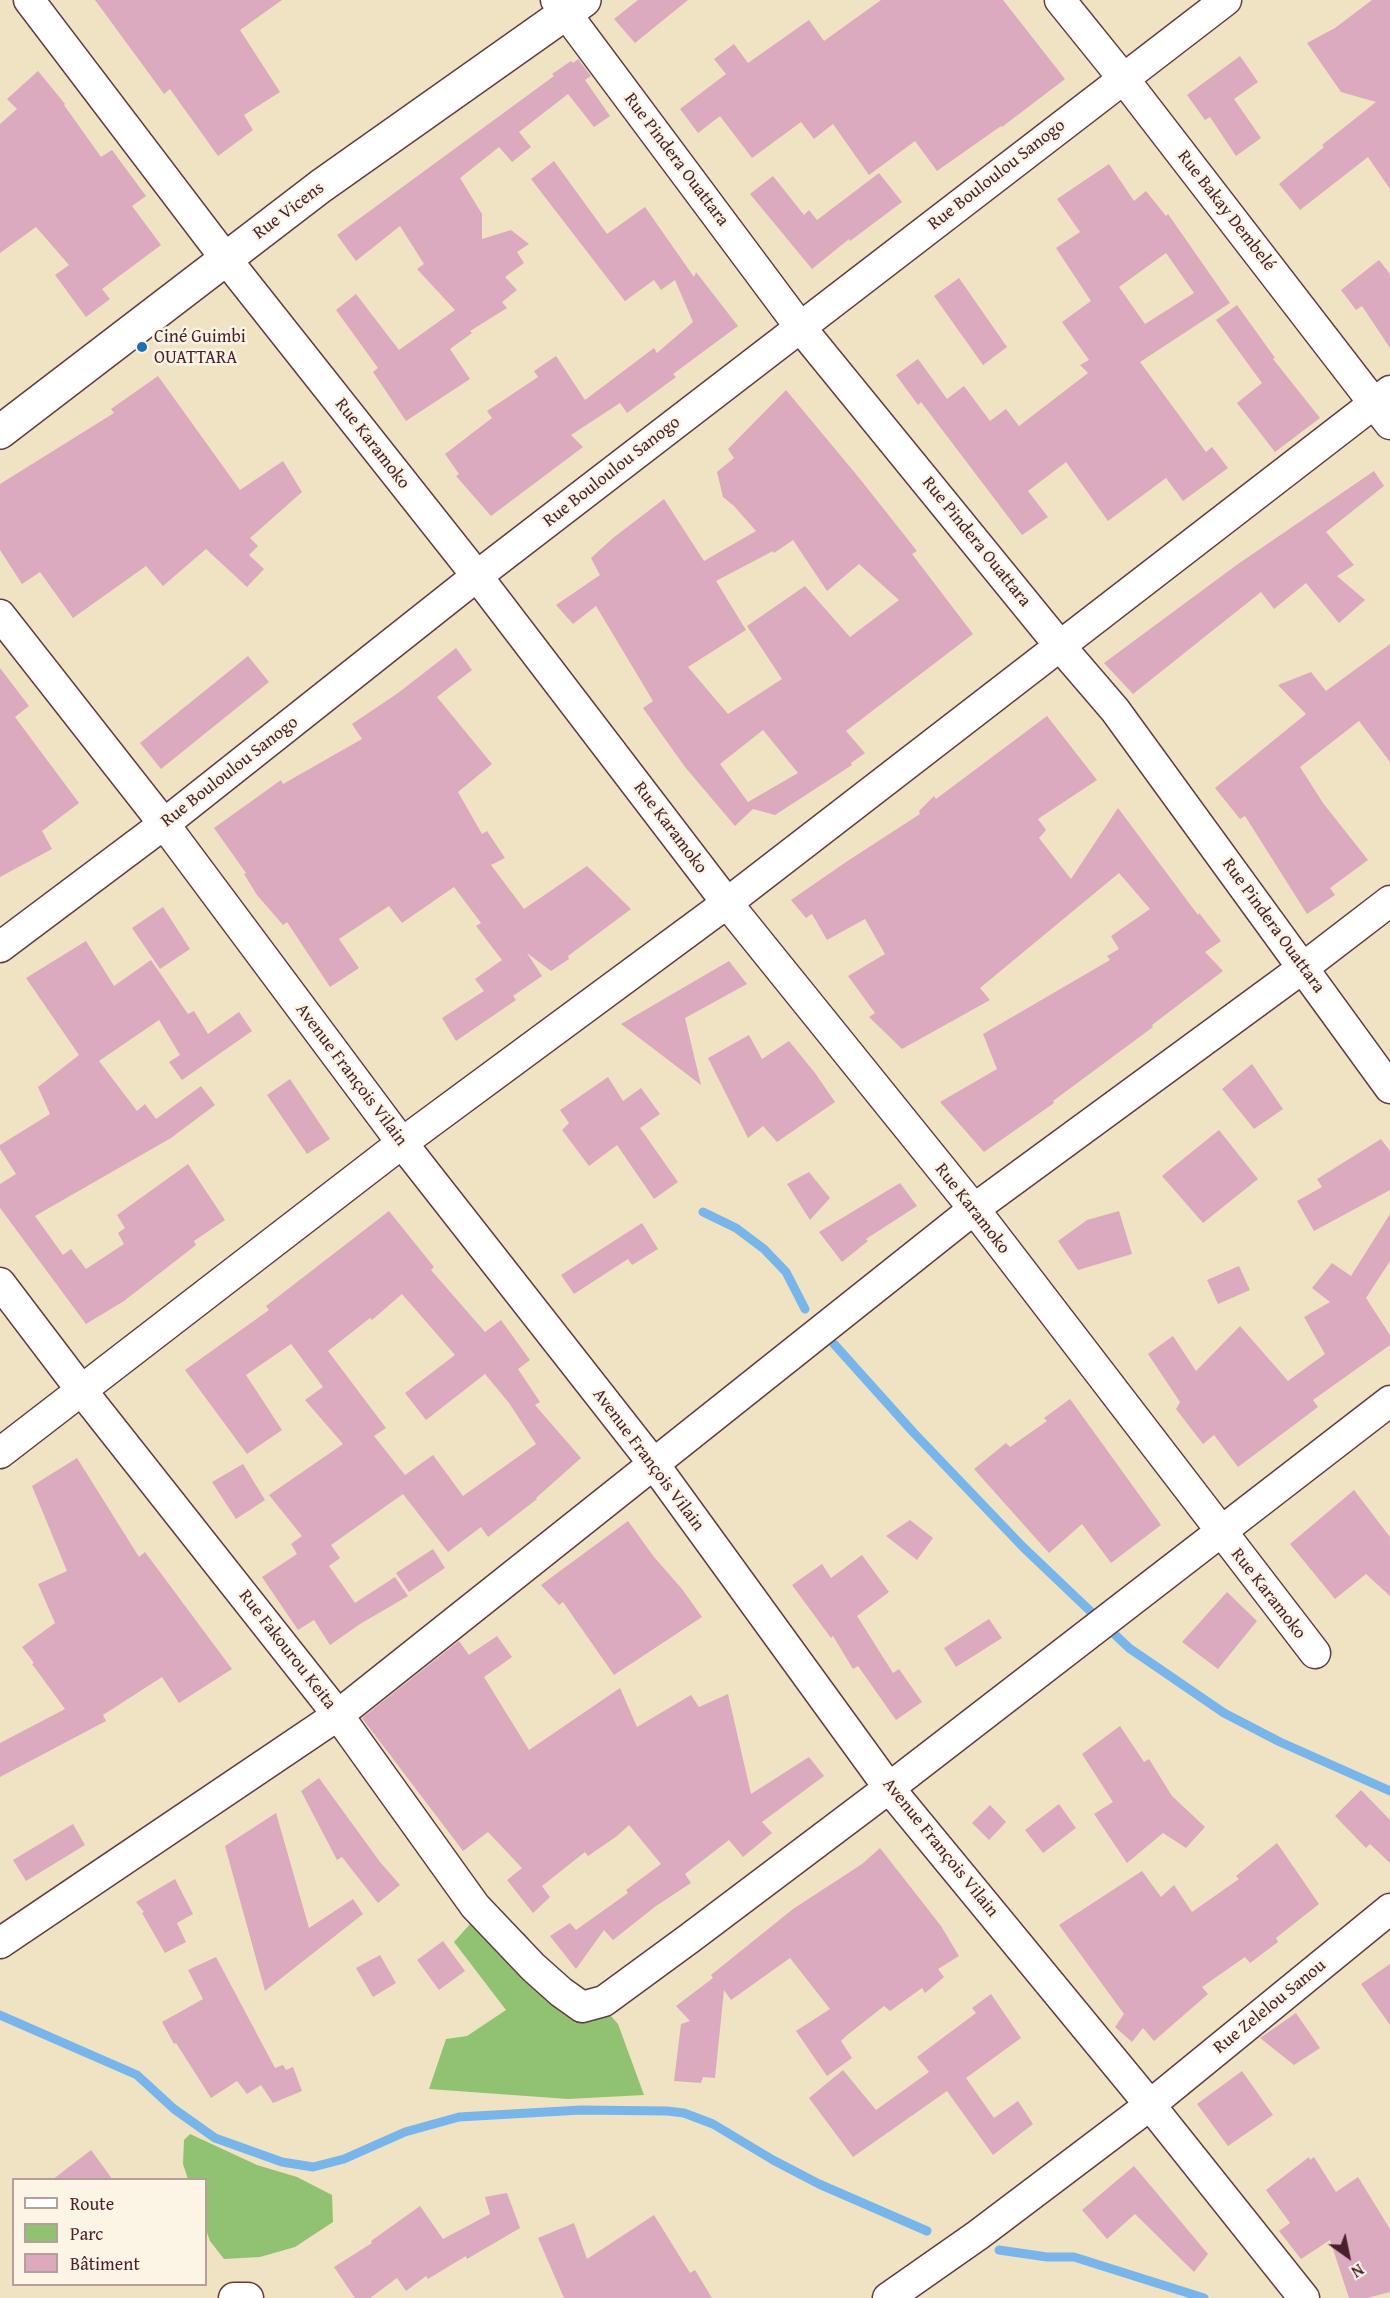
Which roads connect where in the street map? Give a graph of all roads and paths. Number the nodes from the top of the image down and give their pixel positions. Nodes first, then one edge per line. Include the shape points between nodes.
1 (29, 0) edge
2 (1060, 0) edge
3 (1226, 0) edge
4 (569, 5) edge
5 (1123, 78) junction
6 (226, 259) junction
7 (800, 327) junction
8 (1385, 406) edge
9 (0, 432) edge
10 (477, 576) junction
11 (0, 615) edge
12 (1060, 645) junction
13 (164, 824) junction
14 (1390, 900) edge
15 (727, 903) junction
16 (0, 947) edge
17 (1304, 967) junction
18 (1390, 1088) edge
19 (402, 1143) junction
20 (974, 1209) junction
21 (0, 1283) edge
22 (82, 1391) junction
23 (1390, 1401) edge
24 (0, 1453) edge
25 (653, 1463) junction
26 (1220, 1532) junction
27 (1315, 1653) dead end
28 (338, 1715) junction
29 (889, 1788) junction
30 (1390, 1909) edge
31 (1, 1941) edge
32 (1150, 2105) junction
33 (234, 2298) edge
34 (248, 2298) edge
35 (888, 2298) edge
36 (1304, 2298) edge

1 - 6 street, Rue Karamoko
2 - 5 street, Rue Bakay Dembelé
3 - 5 street, Rue Bouloulou Sanogo
4 - 6 street, Rue Vicens
4 - 7 street, Rue Pindera Ouattara
5 - 7 street, Rue Bouloulou Sanogo
5 - 8 street, Rue Bakay Dembelé
6 - 9 street, Rue Vicens
6 - 10 street, Rue Karamoko
7 - 10 street, Rue Bouloulou Sanogo
7 - 12 street, Rue Pindera Ouattara
8 - 12 street
10 - 13 street, Rue Bouloulou Sanogo
10 - 15 street, Rue Karamoko
11 - 13 street, Avenue François Vilain
12 - 15 street
12 - 17 street, Rue Pindera Ouattara via 1115,710
13 - 16 street, Rue Bouloulou Sanogo
13 - 19 street, Avenue François Vilain
14 - 17 street
15 - 19 street
15 - 20 street, Rue Karamoko
17 - 18 street, Rue Pindera Ouattara
17 - 20 street
19 - 22 street
19 - 25 street, Avenue François Vilain
20 - 25 street
20 - 26 street, Rue Karamoko
21 - 22 street, Rue Fakourou Keita
22 - 24 street
22 - 28 street, Rue Fakourou Keita
23 - 26 street
25 - 28 street
25 - 29 street, Avenue François Vilain
26 - 27 street, Rue Karamoko
26 - 29 street
28 - 29 street, Rue Fakourou Keita via 475,1906 547,1980 582,2007 604,2001 629,1984
28 - 31 street
29 - 32 street, Avenue François Vilain
30 - 32 street, Rue Zelelou Sanou
32 - 35 street, Rue Zelelou Sanou
32 - 36 street, Avenue François Vilain
33 - 34 street

